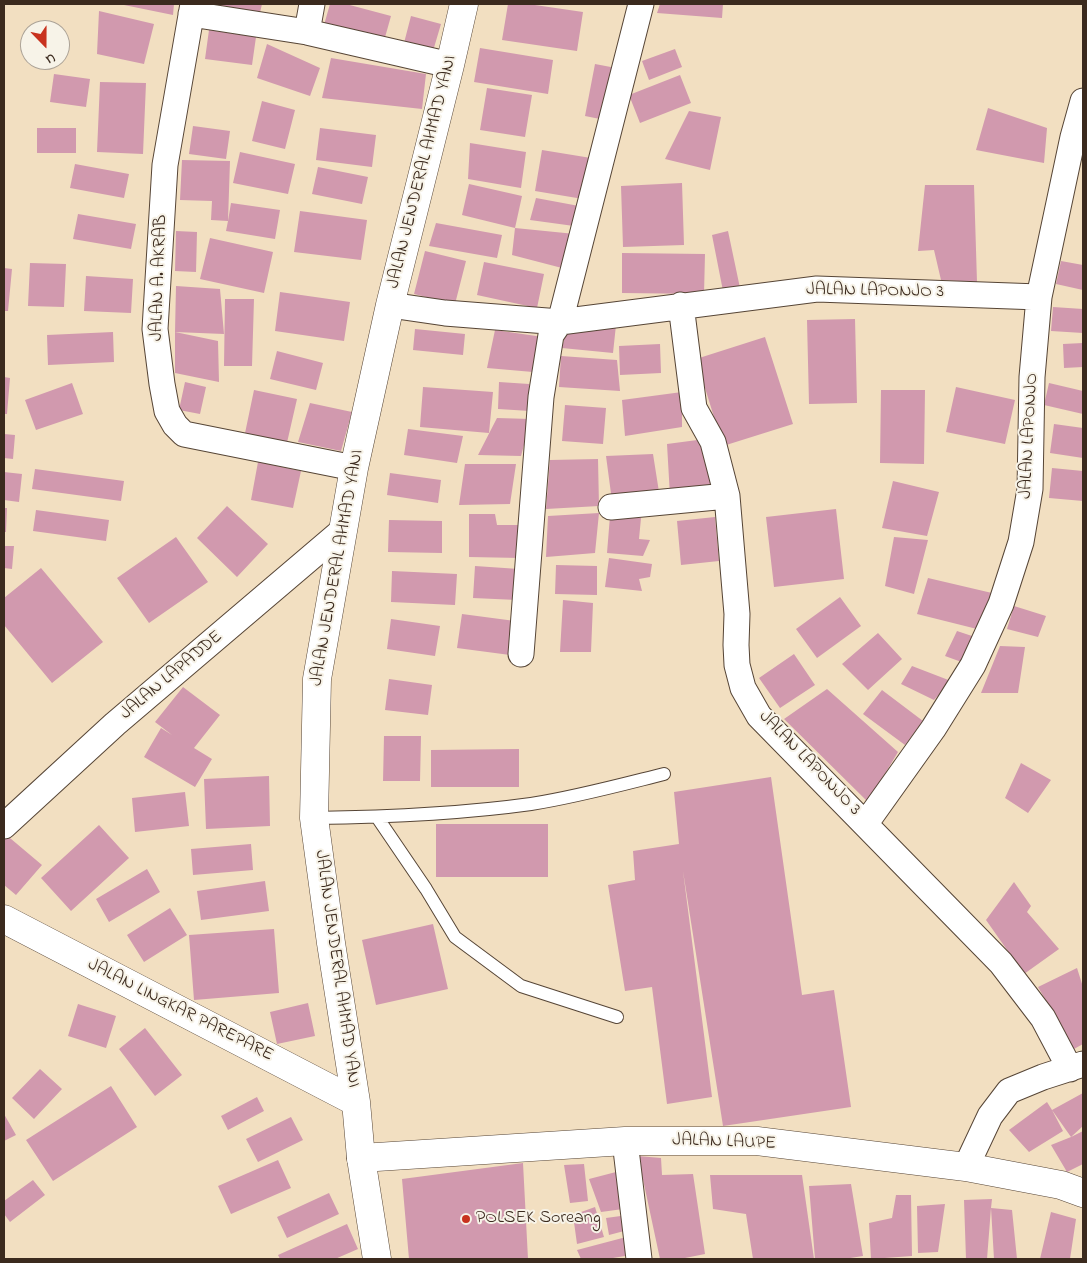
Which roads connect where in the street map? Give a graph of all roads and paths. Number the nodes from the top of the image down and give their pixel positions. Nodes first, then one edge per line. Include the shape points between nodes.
1 (312, 4) edge
2 (464, 4) edge
3 (641, 4) edge
4 (192, 9) edge
5 (307, 32) junction
6 (450, 65) junction
7 (1083, 101) edge
8 (1039, 297) junction
9 (390, 305) junction
10 (681, 305) junction
11 (560, 322) junction
12 (354, 468) junction
13 (727, 496) junction
14 (611, 507) dead end
15 (343, 530) junction
16 (521, 654) dead end
17 (664, 774) dead end
18 (377, 817) junction
19 (314, 818) junction
20 (866, 823) junction
21 (4, 826) edge
22 (4, 919) edge
23 (617, 1017) dead end
24 (1077, 1066) edge
25 (356, 1102) junction
26 (625, 1141) junction
27 (361, 1158) junction
28 (966, 1167) junction
29 (1083, 1193) edge
30 (377, 1259) edge
31 (639, 1259) edge

1 - 5 street
2 - 6 main road, JALAN JENDERAL AHMAD YANI
3 - 11 street
4 - 5 street
4 - 12 street, JALAN A. AKRAB via 165,165 155,329 167,411 174,425 184,434
5 - 6 street
6 - 9 main road, JALAN JENDERAL AHMAD YANI
7 - 8 street, JALAN LAPONJO
8 - 10 street, JALAN LAPONJO 3 via 817,289
8 - 20 street, JALAN LAPONJO via 1032,377 1030,488 1021,542 1001,604 973,666
9 - 11 street, JALAN LAPONJO 3
9 - 12 main road, JALAN JENDERAL AHMAD YANI
10 - 11 street, JALAN LAPONJO 3
10 - 13 street, JALAN LAPONJO 3 via 694,408 713,442
11 - 16 street via 551,335 541,397
12 - 15 main road, JALAN JENDERAL AHMAD YANI
13 - 14 street
13 - 20 street, JALAN LAPONJO 3 via 737,614 737,665 743,688 760,716
15 - 19 main road, JALAN JENDERAL AHMAD YANI via 317,679
15 - 21 street, JALAN LAPADDE via 115,724
17 - 18 lane via 532,804 449,814
18 - 19 lane
18 - 23 lane via 455,937 521,986
19 - 25 main road, JALAN JENDERAL AHMAD YANI
20 - 24 street, JALAN LAPONJO 3 via 1001,963
22 - 25 main road, JALAN LINGKAR PAREPARE
24 - 28 street via 1009,1091 990,1116
25 - 27 main road, JALAN JENDERAL AHMAD YANI
26 - 27 main road, JALAN LAUPE
26 - 28 main road, JALAN LAUPE via 757,1141
26 - 31 street
27 - 30 main road, JALAN JENDERAL AHMAD YANI
28 - 29 main road, JALAN LAUPE via 1061,1185

